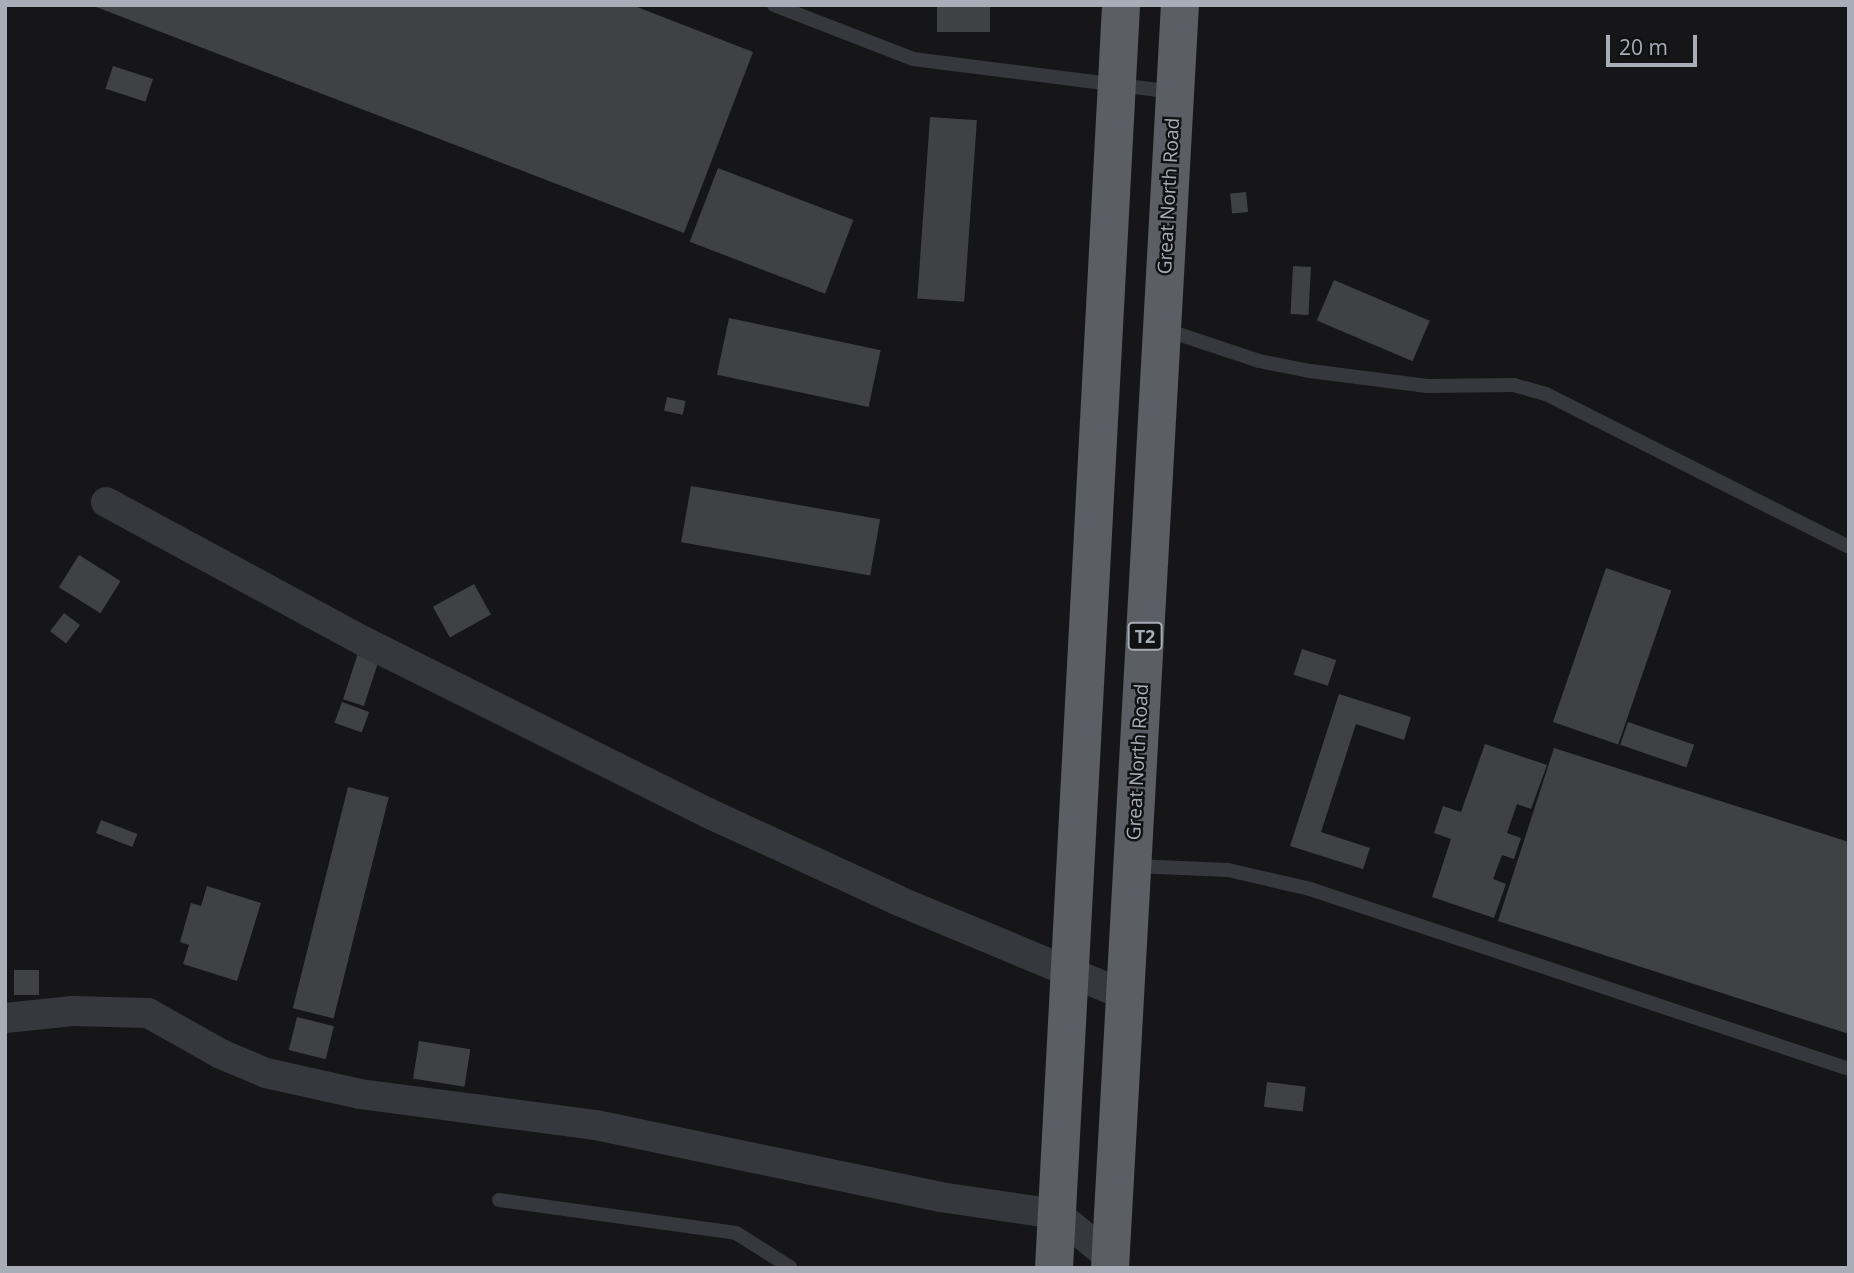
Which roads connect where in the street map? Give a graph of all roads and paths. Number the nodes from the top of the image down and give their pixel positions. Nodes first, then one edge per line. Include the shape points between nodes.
1 (774, 5) edge
2 (1121, 5) edge
3 (1180, 5) edge
4 (1118, 87) junction
5 (1175, 92) junction
6 (1162, 329) junction
7 (106, 502) dead end
8 (1849, 547) edge
9 (1132, 867) junction
10 (1070, 973) junction
11 (1125, 995) junction
12 (5, 1018) edge
13 (1849, 1069) edge
14 (499, 1200) dead end
15 (1057, 1214) junction
16 (1113, 1265) edge
17 (1054, 1267) edge
18 (790, 1268) edge

1 - 4 lane via 914,59
2 - 4 highway
3 - 5 highway, Great North Road / T2
4 - 5 lane
4 - 10 highway
5 - 6 highway, Great North Road / T2
6 - 8 lane via 1259,361 1310,371 1427,386 1514,385 1546,394
6 - 9 highway, Great North Road / T2
7 - 10 street via 363,641 708,813
9 - 11 highway, Great North Road / T2
9 - 13 lane via 1228,870 1310,890
10 - 11 street
10 - 15 highway
11 - 16 highway, Great North Road / T2
12 - 15 street via 85,1011 148,1013 221,1054 280,1076 360,1094 596,1125 940,1197
14 - 18 lane via 736,1233
15 - 16 street
15 - 17 highway

